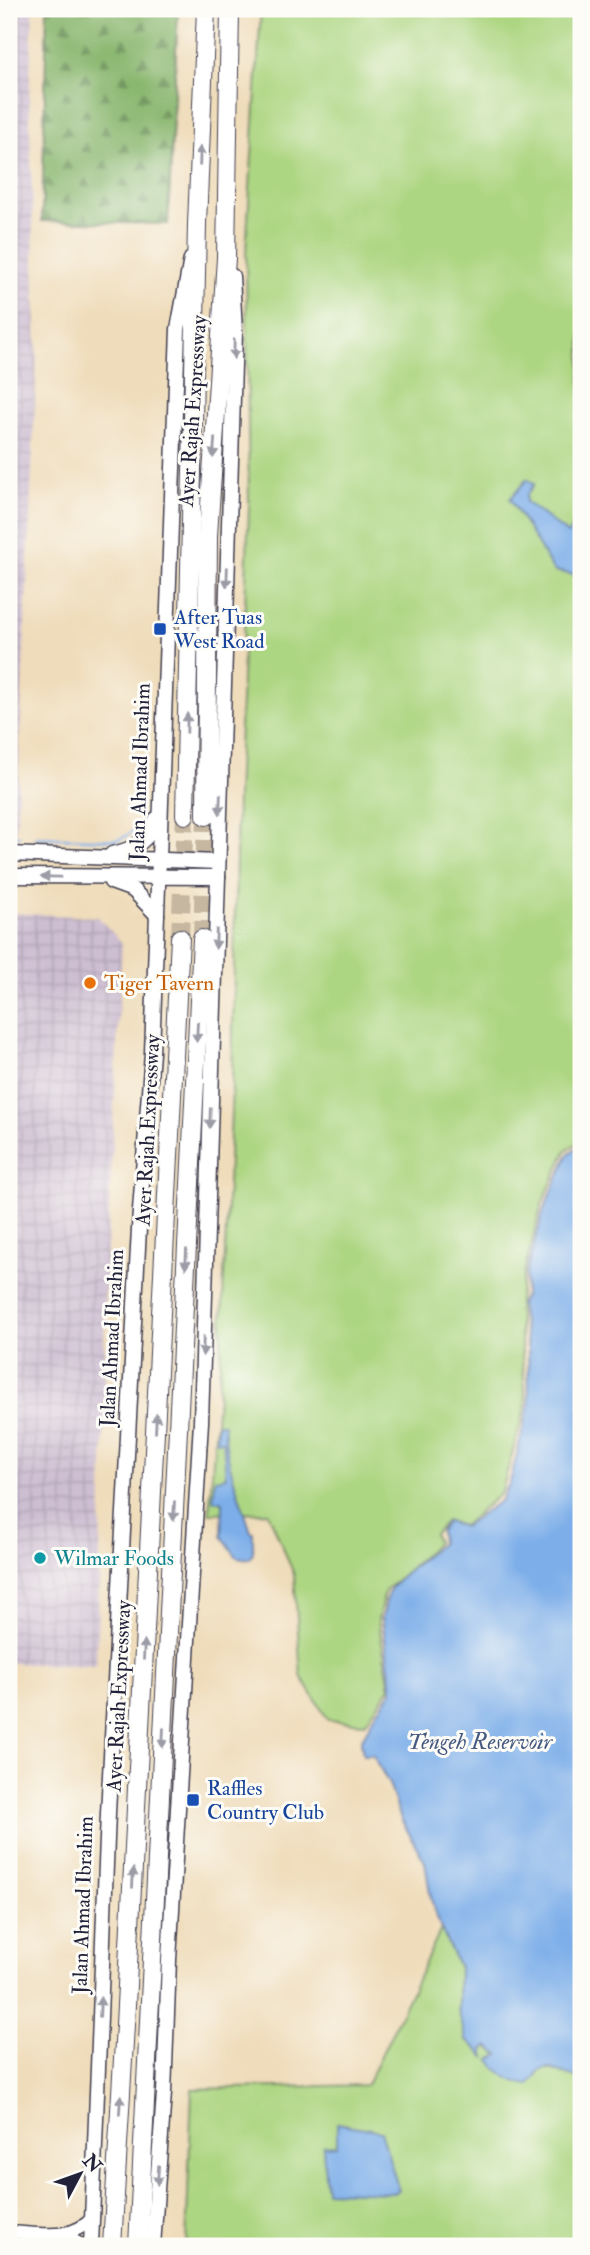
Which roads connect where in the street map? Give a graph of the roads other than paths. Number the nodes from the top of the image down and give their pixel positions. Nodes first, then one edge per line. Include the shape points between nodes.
1 (206, 9) edge
2 (232, 9) edge
3 (197, 224) junction
4 (226, 258) junction
5 (160, 807) junction
6 (185, 815) tunnel mouth
7 (206, 816) tunnel mouth
8 (9, 854) edge
9 (92, 858) junction
10 (158, 869) junction
11 (218, 869) junction
12 (9, 876) edge
13 (92, 878) junction
14 (157, 915) junction
15 (180, 938) tunnel mouth
16 (202, 939) tunnel mouth
17 (93, 2217) junction
18 (9, 2232) edge
19 (61, 2234) junction
20 (83, 2246) edge
21 (91, 2246) edge
22 (112, 2246) edge
23 (138, 2246) edge
24 (153, 2246) edge

3 -> 1 highway, Ayer Rajah Expressway
2 - 4 highway, Ayer Rajah Expressway
3 - 5 main road, Jalan Ahmad Ibrahim via 178,329
6 -> 3 highway, Ayer Rajah Expressway
4 -> 7 highway, Ayer Rajah Expressway via 208,536
4 -> 11 main road via 235,332
5 - 9 main road via 142,842
5 - 10 main road, Jalan Ahmad Ibrahim
8 - 9 main road
9 - 10 main road
10 - 11 main road
10 - 13 main road
10 - 14 main road, Jalan Ahmad Ibrahim
11 -> 24 main road via 201,1422
13 -> 12 main road
13 - 14 main road via 126,886
17 -> 14 main road, Jalan Ahmad Ibrahim via 106,1854
22 -> 15 highway, Ayer Rajah Expressway
16 -> 23 highway, Ayer Rajah Expressway
17 - 19 street via 80,2229
17 - 21 main road, Jalan Ahmad Ibrahim
18 - 19 street
19 - 20 street

